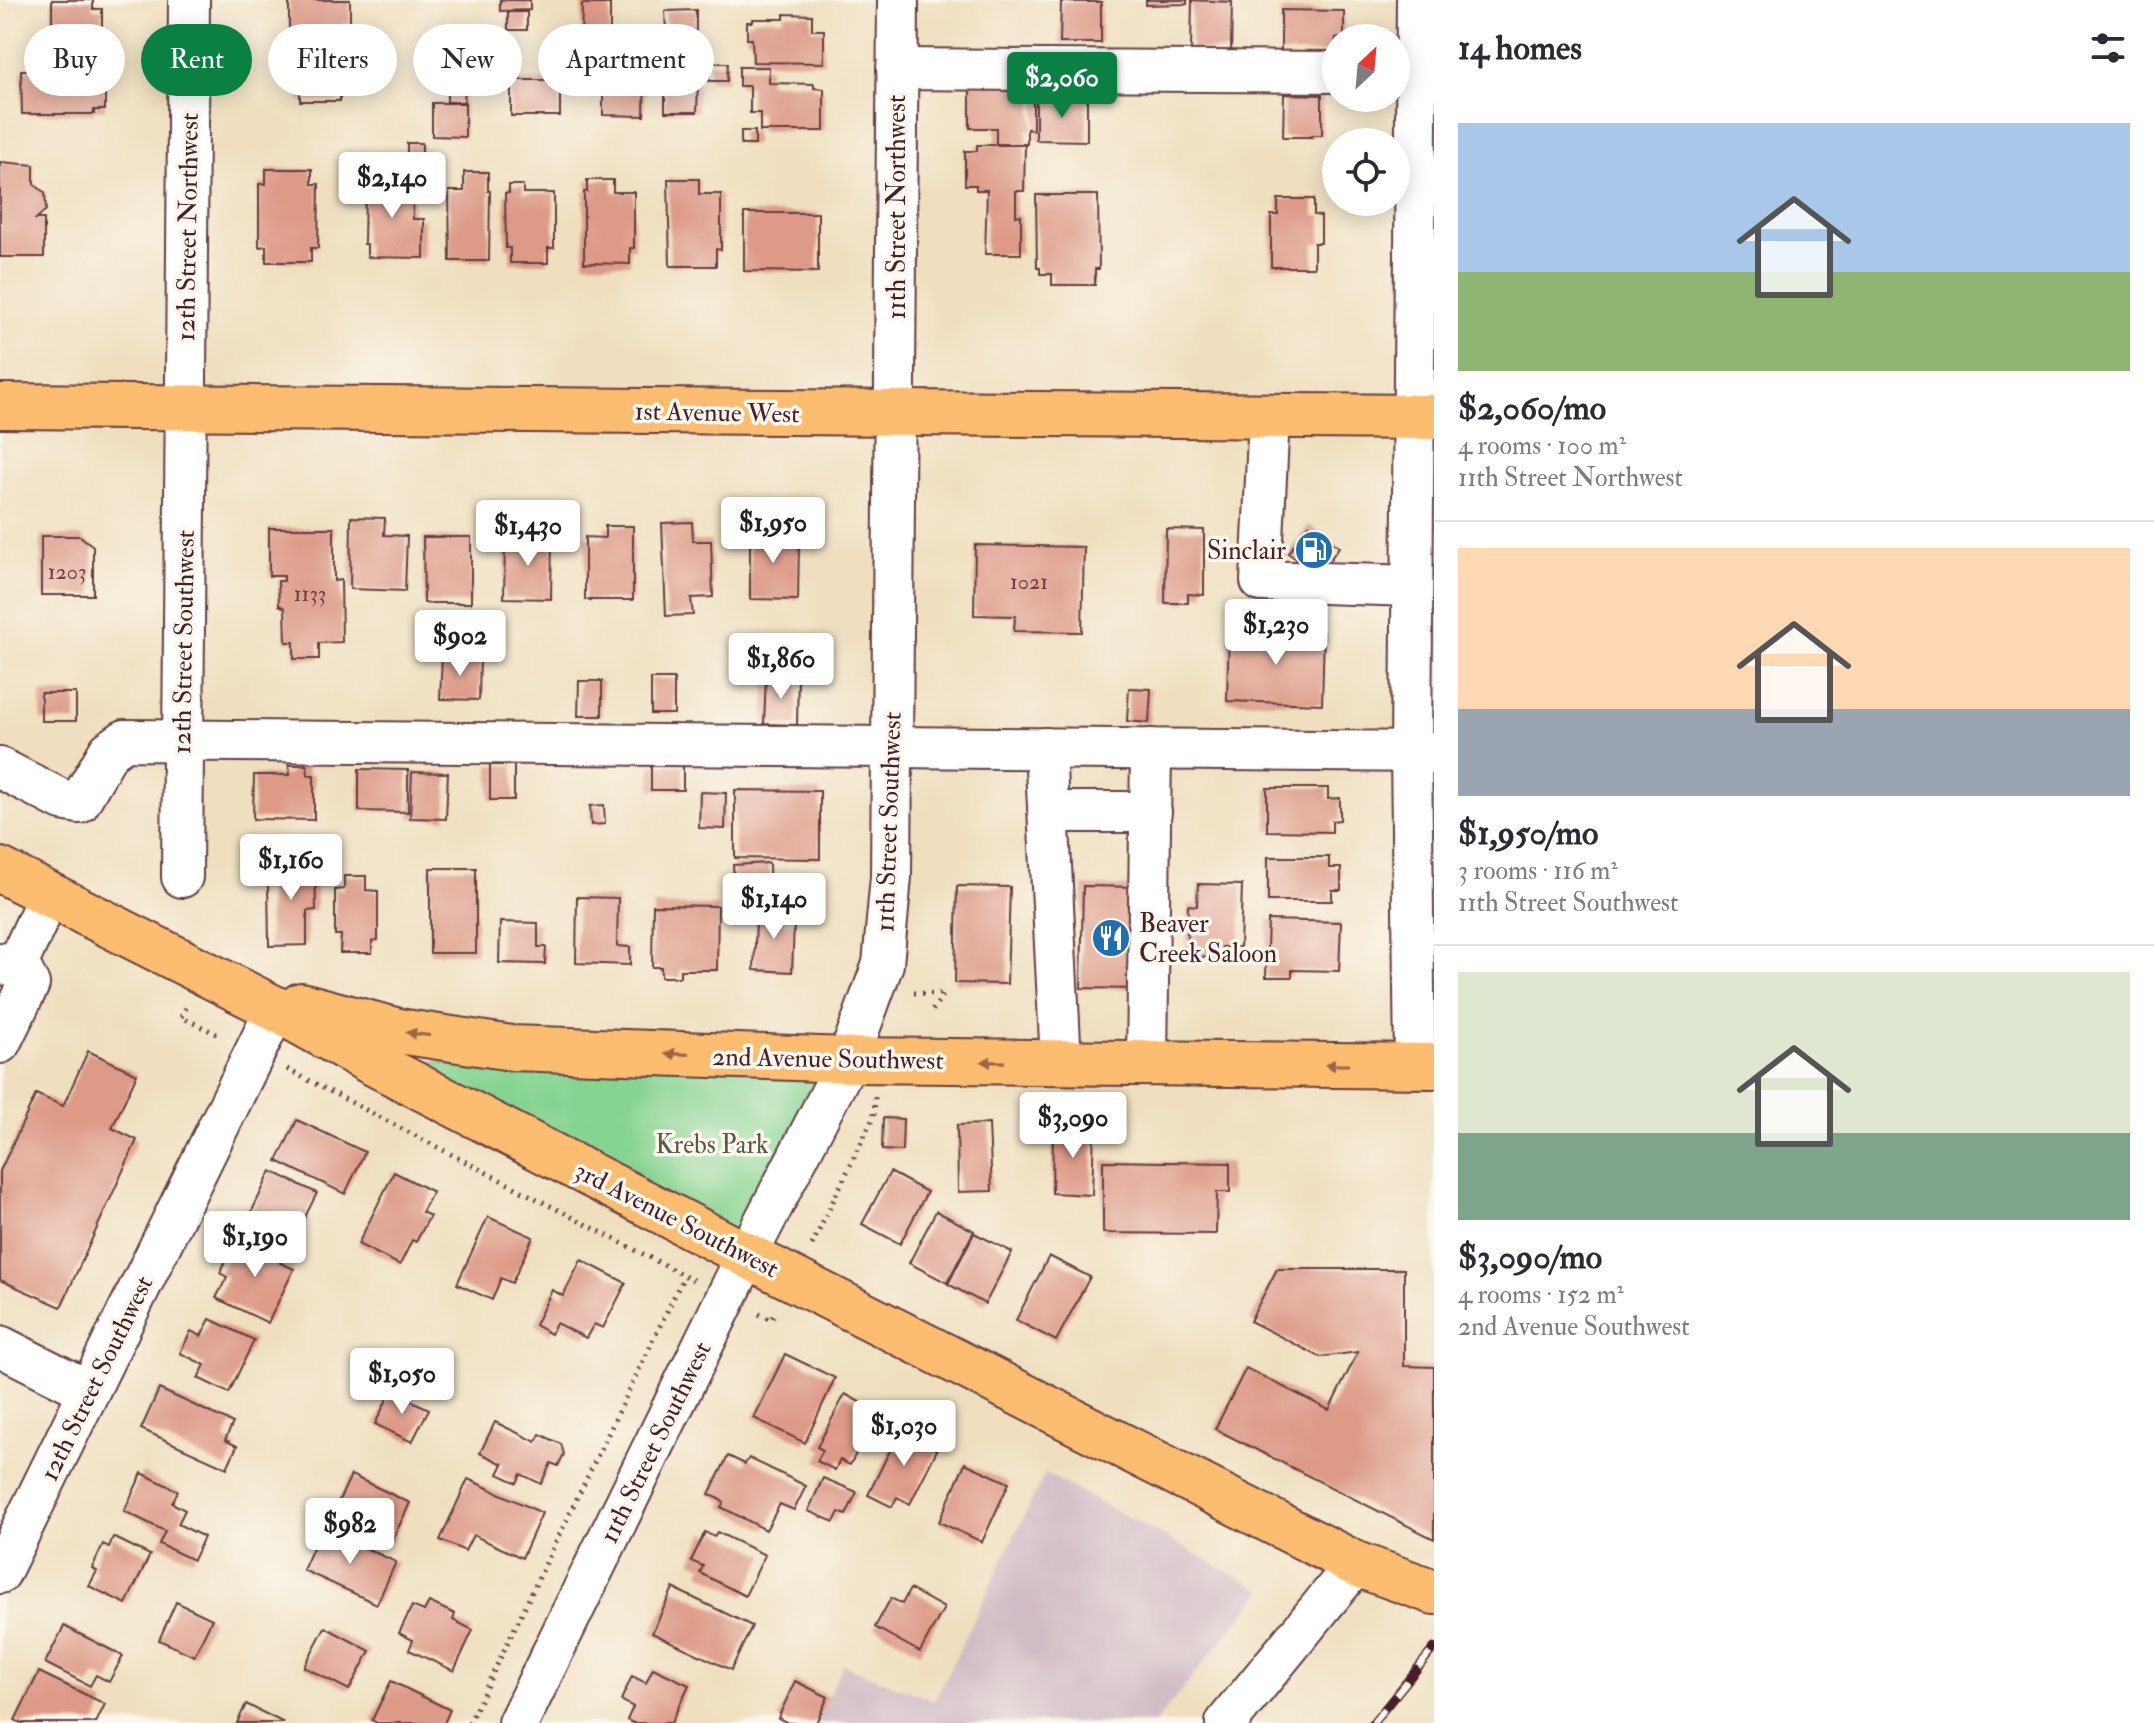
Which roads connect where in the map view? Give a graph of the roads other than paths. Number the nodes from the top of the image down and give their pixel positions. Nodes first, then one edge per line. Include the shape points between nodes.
1 (189, 0) edge
2 (898, 0) edge
3 (1417, 0) edge
4 (897, 69) junction
5 (1322, 72) edge
6 (1415, 73) edge
7 (0, 406) edge
8 (186, 407) junction
9 (895, 413) junction
10 (1269, 416) junction
11 (1424, 417) edge
12 (1420, 573) edge
13 (1423, 675) edge
14 (181, 739) junction
15 (890, 747) junction
16 (1045, 748) junction
17 (1151, 749) junction
18 (1423, 752) edge
19 (0, 768) edge
20 (1049, 812) junction
21 (1151, 812) junction
22 (0, 870) edge
23 (182, 877) dead end
24 (49, 895) junction
25 (8, 965) edge
26 (209, 992) junction
27 (276, 1009) junction
28 (0, 1043) edge
29 (1061, 1062) junction
30 (1147, 1063) junction
31 (1424, 1066) edge
32 (862, 1075) junction
33 (747, 1255) junction
34 (0, 1346) edge
35 (89, 1391) junction
36 (1356, 1564) junction
37 (0, 1573) edge
38 (1434, 1592) edge
39 (1434, 1621) edge
40 (518, 1723) edge
41 (1226, 1723) edge

1 - 8 street, 12th Street Northwest
2 - 4 street, 11th Street Northwest
3 - 6 street
4 - 5 street
4 - 9 street, 11th Street Northwest
6 - 11 street
7 - 8 main road, 1st Avenue West
8 - 9 main road, 1st Avenue West
8 - 14 street, 12th Street Southwest
9 - 10 main road, 1st Avenue West
9 - 15 street, 11th Street Southwest
10 - 11 main road, 1st Avenue West
10 - 12 street via 1261,581
11 - 12 street
12 - 13 street
13 - 18 street
14 - 15 street
14 - 19 street via 125,740 109,751 79,803 62,800
14 - 23 street, 12th Street Southwest
15 - 16 street
15 - 32 street, 11th Street Southwest via 891,877 883,964
16 - 17 street
16 - 20 street
17 - 18 street
17 - 21 street
18 - 31 street
20 - 21 street
20 - 29 street
21 - 30 street
22 - 24 main road, 3rd Avenue Southwest
24 - 25 street
24 - 26 main road, 3rd Avenue Southwest
25 - 28 street via 21,969 29,984
26 - 27 main road, 3rd Avenue Southwest
32 -> 26 main road, 2nd Avenue Southwest via 512,1048
27 - 33 main road, 3rd Avenue Southwest
27 - 35 street, 12th Street Southwest
29 - 30 main road, 2nd Avenue Southwest
29 -> 32 main road, 2nd Avenue Southwest
31 -> 30 main road, 2nd Avenue Southwest
32 - 33 street, 11th Street Southwest
33 - 36 main road, 3rd Avenue Southwest
33 - 40 street, 11th Street Southwest
34 - 35 street
35 - 37 street, 12th Street Southwest
36 - 38 main road, 3rd Avenue Southwest
36 - 39 main road, 3rd Avenue Southwest
36 - 41 street

